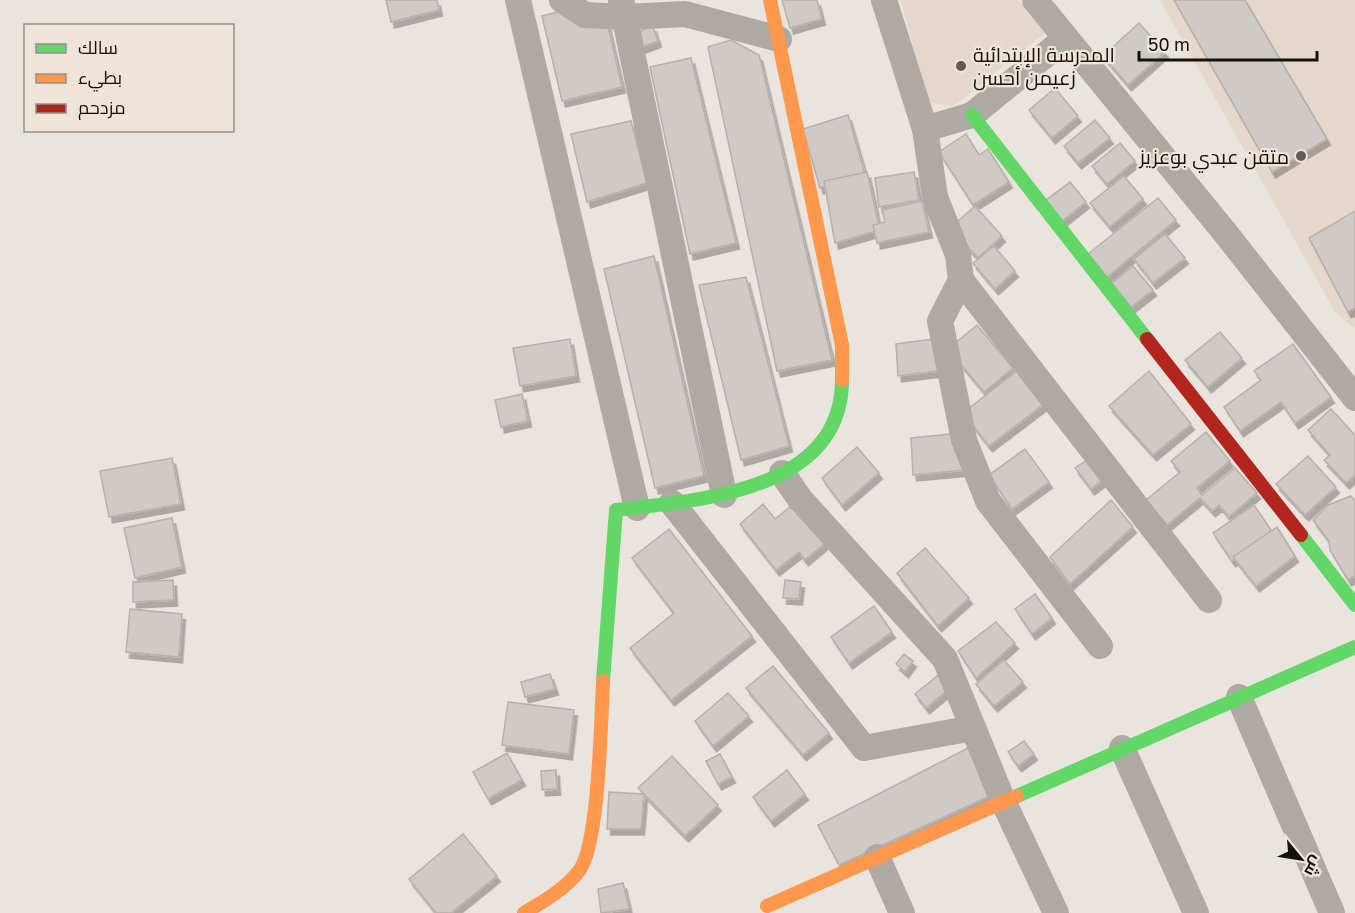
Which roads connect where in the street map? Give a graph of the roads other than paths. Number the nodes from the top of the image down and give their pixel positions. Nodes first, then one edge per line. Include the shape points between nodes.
1 (518, 0) edge
2 (562, 0) edge
3 (770, 0) edge
4 (884, 0) edge
5 (1035, 0) edge
6 (623, 9) edge
7 (1066, 38) junction
8 (779, 39) junction
9 (972, 114) junction
10 (925, 129) junction
11 (961, 280) junction
12 (1355, 398) edge
13 (782, 473) junction
14 (724, 495) junction
15 (672, 503) junction
16 (638, 508) junction
17 (1209, 600) dead end
18 (1355, 605) edge
19 (1100, 646) dead end
20 (1355, 647) edge
21 (1239, 697) junction
22 (973, 728) junction
23 (1122, 748) junction
24 (1003, 801) junction
25 (877, 857) junction
26 (766, 904) edge
27 (524, 913) edge
28 (902, 913) edge
29 (1056, 913) edge
30 (1196, 913) edge
31 (1332, 913) edge

1 - 16 street
2 - 6 street via 585,15
3 - 8 street
4 - 10 street
5 - 7 street
6 - 8 street via 686,14
6 - 14 street
7 - 9 street
7 - 12 street
8 - 13 street via 846,371 841,407 825,442 799,465
9 - 10 street
9 - 18 street
10 - 11 street via 935,197 958,255
11 - 17 street
11 - 19 street via 940,321 964,440 988,501
13 - 14 street
13 - 22 street via 800,499 945,659
14 - 15 street
15 - 16 street
15 - 22 street via 864,747
16 - 27 street via 616,510 592,836 580,870 557,893
20 - 21 street
21 - 23 street
21 - 31 street
22 - 24 street
23 - 24 street
23 - 30 street
24 - 25 street
24 - 29 street
25 - 26 street
25 - 28 street

